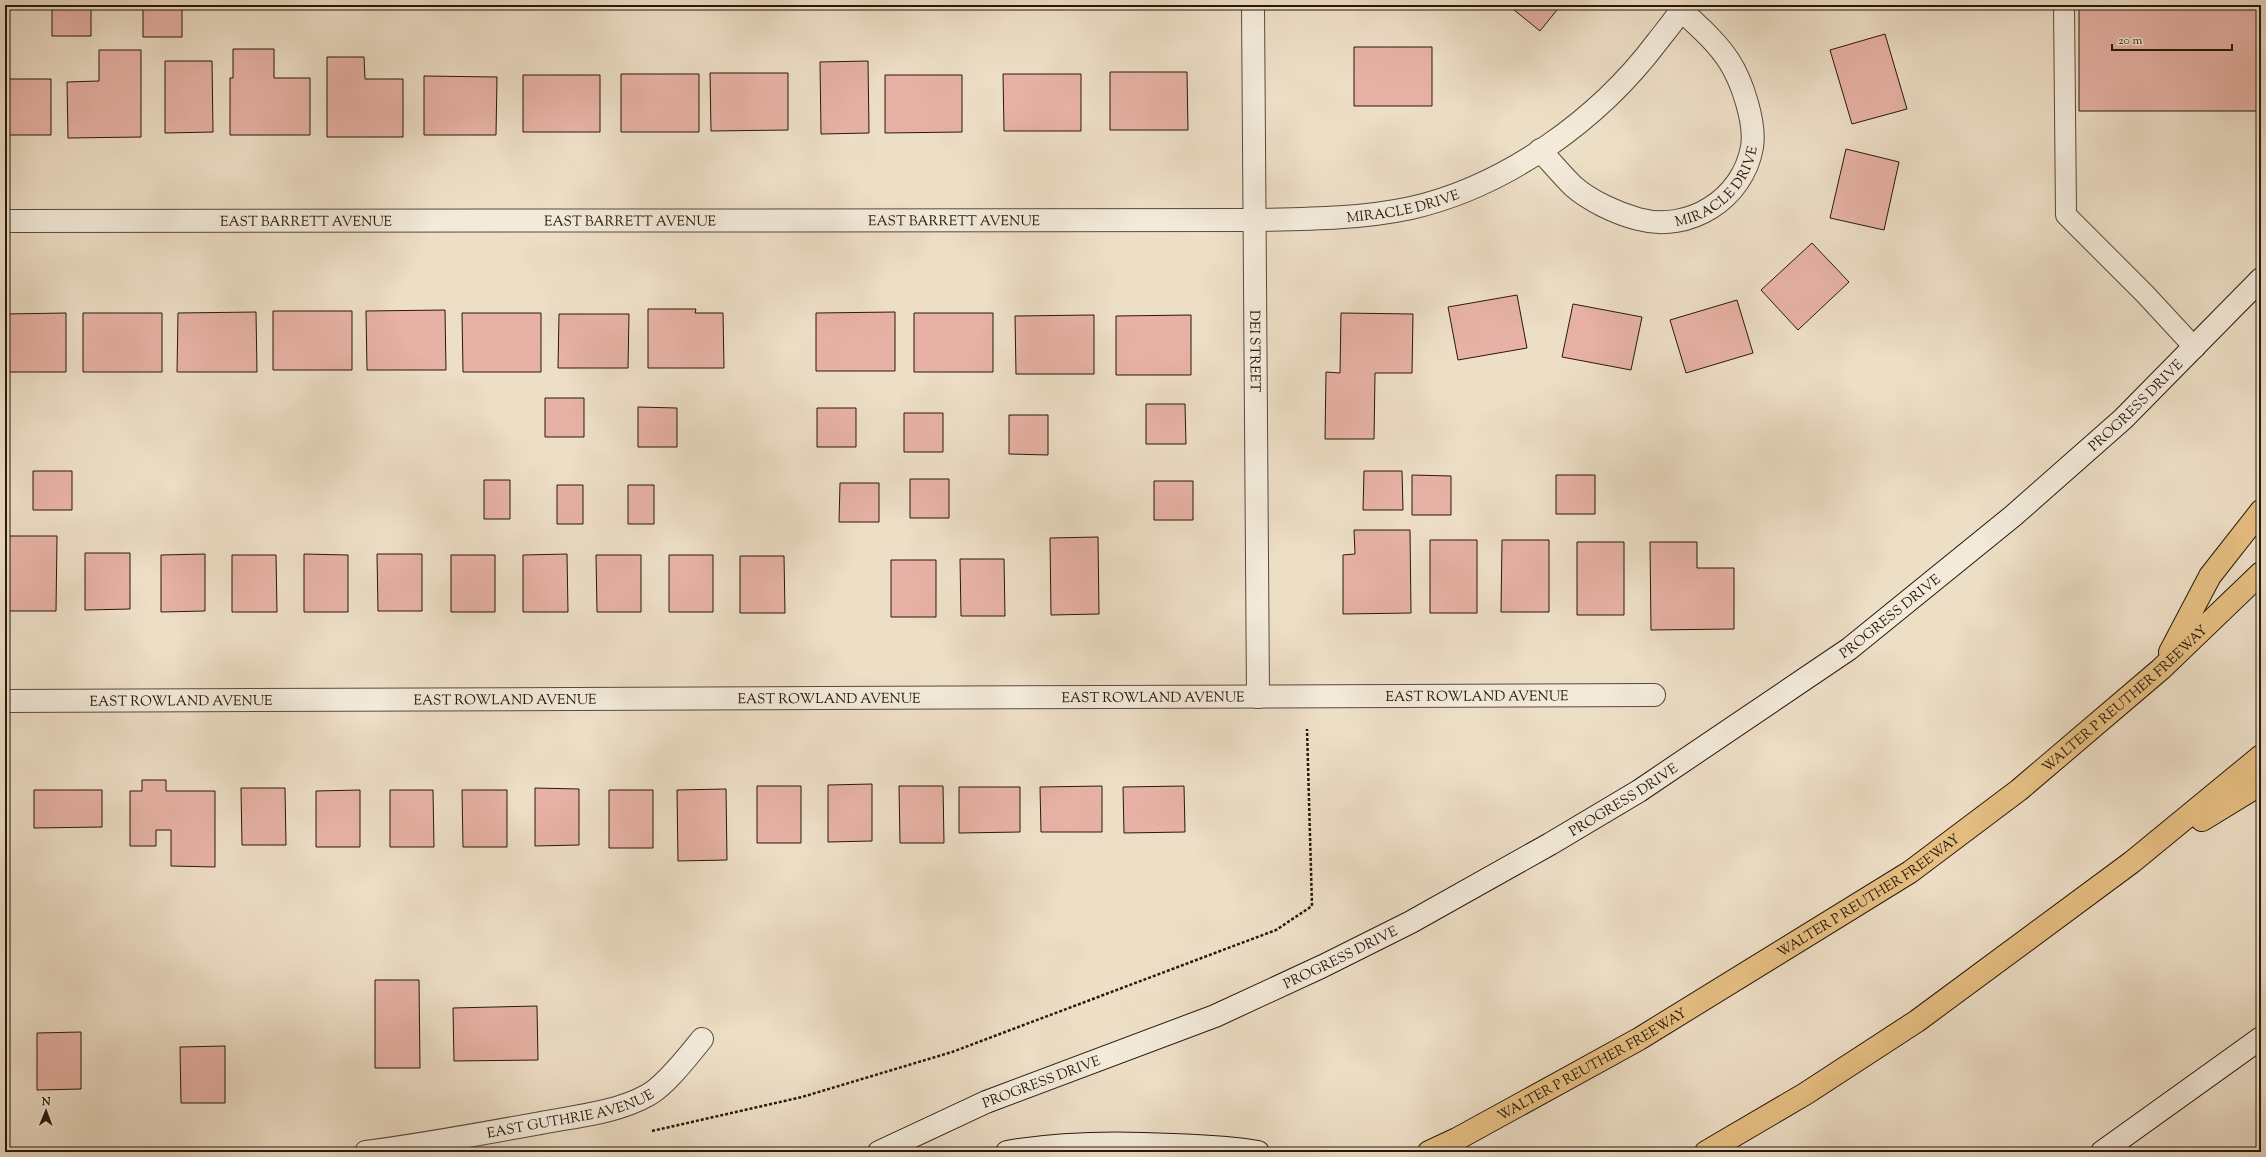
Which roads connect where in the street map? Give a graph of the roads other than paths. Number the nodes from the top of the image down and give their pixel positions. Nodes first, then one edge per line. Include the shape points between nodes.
1 (1253, 5) edge
2 (2064, 5) edge
3 (1682, 8) edge
4 (1540, 150) junction
5 (1255, 220) junction
6 (5, 221) edge
7 (2261, 279) edge
8 (2195, 348) junction
9 (2261, 511) edge
10 (2261, 573) edge
11 (2161, 669) junction
12 (1654, 695) dead end
13 (1258, 697) junction
14 (5, 701) edge
15 (2261, 756) edge
16 (2261, 784) edge
17 (2132, 862) junction
18 (702, 1038) dead end
19 (2261, 1038) edge
20 (366, 1152) edge
21 (879, 1152) edge
22 (1007, 1152) edge
23 (1258, 1152) edge
24 (1429, 1152) edge
25 (1706, 1152) edge
26 (2102, 1152) edge

1 - 5 street, DEI STREET
2 - 8 lane via 2066,215
3 - 4 street, MIRACLE DRIVE via 1642,62 1610,96 1575,127
3 - 4 street, MIRACLE DRIVE via 1729,61 1747,101 1752,146 1747,166 1734,187 1719,202 1697,216 1669,221 1639,219 1596,201 1574,187
4 - 5 street, MIRACLE DRIVE via 1496,177 1454,195 1412,208 1360,217
5 - 6 street, EAST BARRETT AVENUE
5 - 13 street, DEI STREET
7 - 8 street, PROGRESS DRIVE
8 - 21 street, PROGRESS DRIVE via 2124,420 2013,516 1849,649 1639,791 1411,922 1322,966 1215,1016 986,1102
9 - 11 highway via 2210,576
10 - 11 highway, WALTER P REUTHER FREEWAY
11 - 24 highway, WALTER P REUTHER FREEWAY via 2019,790 1910,872 1640,1039
12 - 13 street, EAST ROWLAND AVENUE
13 - 14 street, EAST ROWLAND AVENUE
15 - 17 highway
16 - 17 highway
17 - 25 highway via 1917,1020 1805,1094
18 - 20 street, EAST GUTHRIE AVENUE via 676,1069 649,1095 622,1106 436,1143
19 - 26 street
22 - 23 street via 1027,1148 1111,1143 1202,1146

